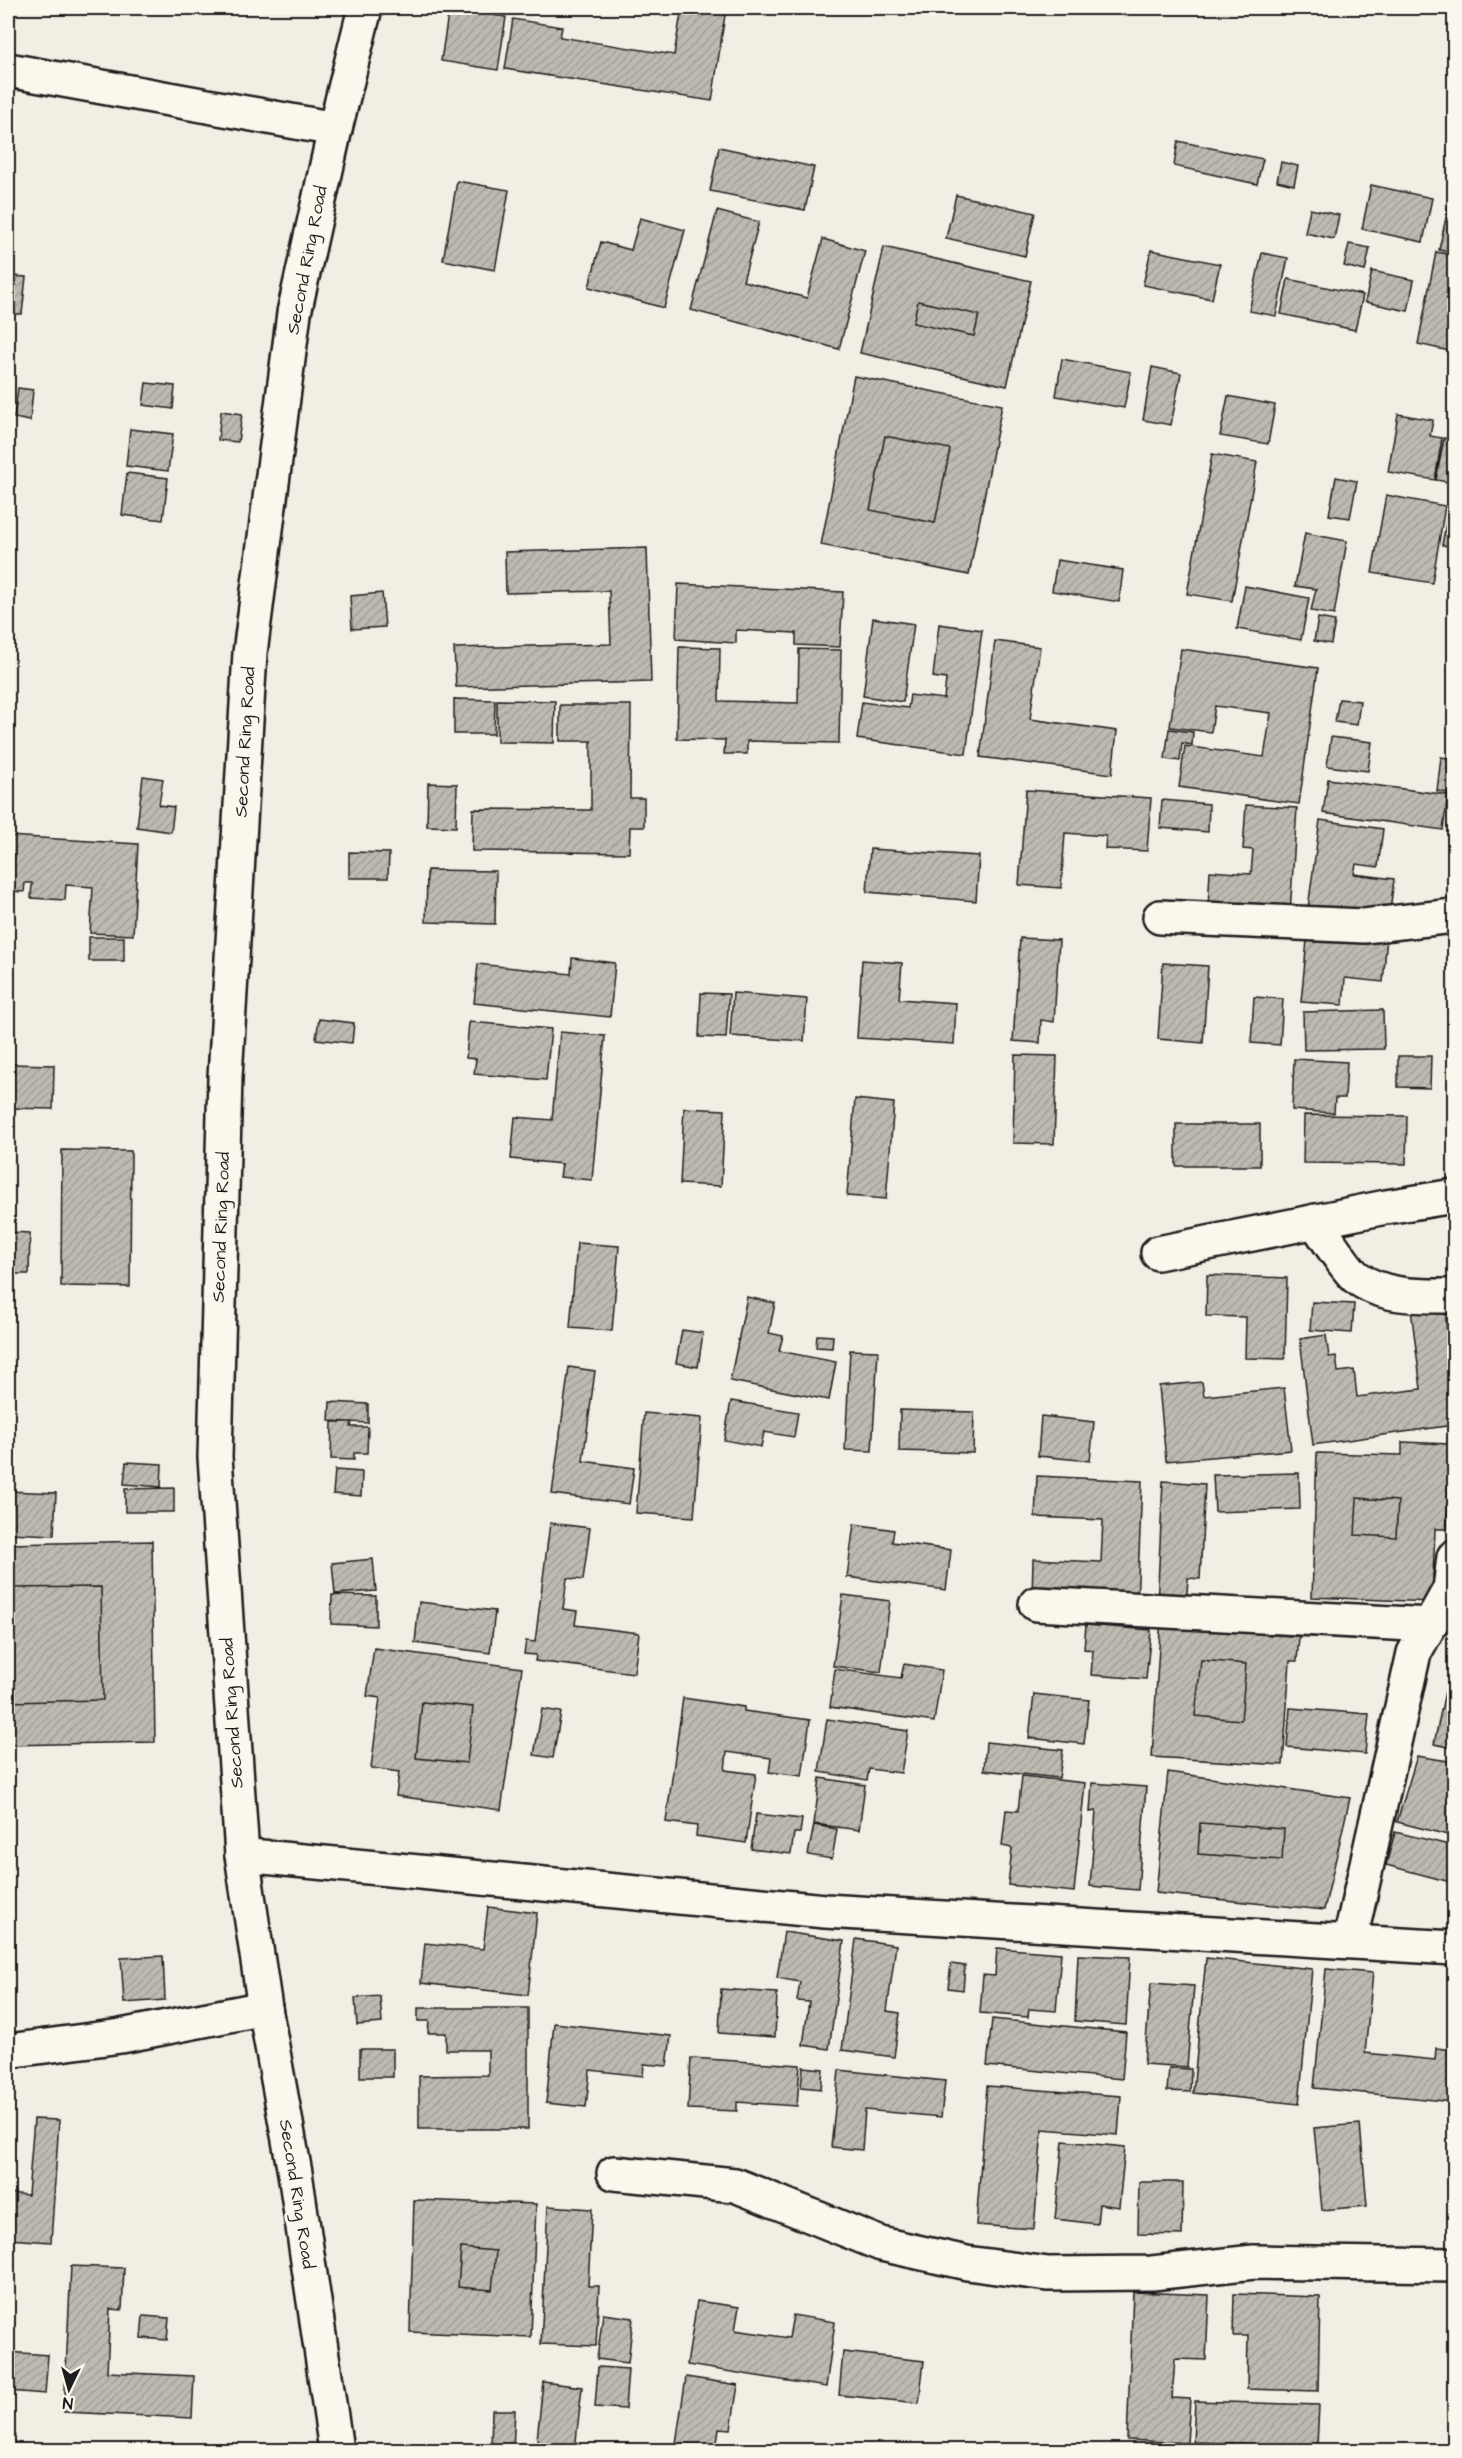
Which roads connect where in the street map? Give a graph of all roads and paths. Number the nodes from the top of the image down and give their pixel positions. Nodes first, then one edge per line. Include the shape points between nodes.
1 (365, 8) edge
2 (8, 70) edge
3 (335, 129) junction
4 (1455, 916) edge
5 (1161, 917) dead end
6 (1455, 1196) edge
7 (1315, 1221) junction
8 (1158, 1253) dead end
9 (1455, 1296) edge
10 (1455, 1557) edge
11 (1036, 1604) dead end
12 (1430, 1625) junction
13 (242, 1855) junction
14 (1350, 1940) junction
15 (1455, 1948) edge
16 (265, 2008) junction
17 (8, 2051) edge
18 (614, 2173) dead end
19 (1455, 2265) edge
20 (336, 2451) edge

1 - 3 street, Second Ring Road
2 - 3 street
3 - 13 street, Second Ring Road via 294,313 250,653 225,1077 215,1457
4 - 5 street via 1364,926
6 - 7 street
7 - 8 street
7 - 9 street via 1356,1277 1387,1292
10 - 12 street via 1450,1589
11 - 12 street
12 - 14 street via 1414,1653
13 - 14 street via 825,1911
13 - 16 street, Second Ring Road
14 - 15 street
16 - 17 street via 121,2036
16 - 20 street, Second Ring Road via 295,2173
18 - 19 street via 735,2185 881,2244 967,2263 1048,2274 1152,2273 1254,2262

